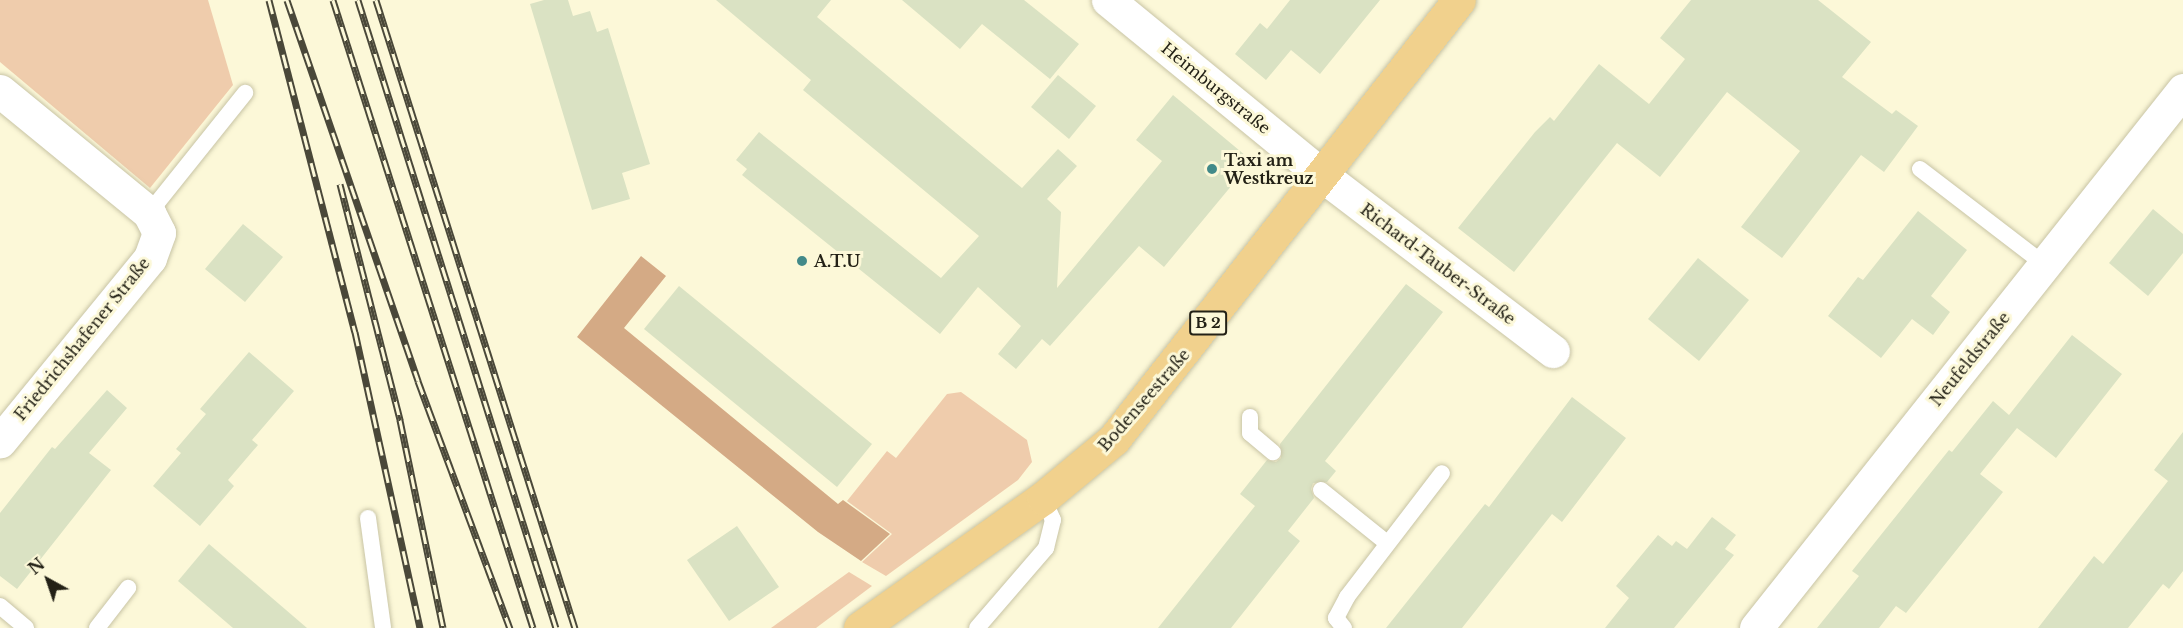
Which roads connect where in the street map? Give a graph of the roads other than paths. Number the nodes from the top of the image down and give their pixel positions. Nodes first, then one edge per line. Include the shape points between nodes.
1 (1108, 0) edge
2 (1459, 0) edge
3 (2183, 90) edge
4 (0, 91) edge
5 (245, 93) dead end
6 (1920, 169) dead end
7 (1323, 176) junction
8 (148, 213) junction
9 (2045, 265) junction
10 (1553, 351) dead end
11 (1250, 417) dead end
12 (0, 441) edge
13 (1273, 452) dead end
14 (1443, 473) dead end
15 (1321, 490) dead end
16 (1043, 498) junction
17 (368, 518) dead end
18 (1387, 543) junction
19 (128, 588) dead end
20 (0, 606) edge
21 (26, 628) edge
22 (97, 628) edge
23 (383, 628) edge
24 (860, 628) edge
25 (977, 628) edge
26 (1344, 628) edge
27 (1756, 628) edge

1 - 7 street, Heimburgstraße
2 - 7 main road, Bodenseestraße / B 2
3 - 9 street, Neufeldstraße
4 - 8 street
5 - 8 lane
6 - 9 lane
7 - 10 street, Richard-Tauber-Straße
7 - 16 main road, Bodenseestraße / B 2 via 1127,424 1087,464
8 - 12 street, Friedrichshafener Straße via 159,233 150,258
9 - 27 street, Neufeldstraße
11 - 13 lane via 1250,433
14 - 18 lane
15 - 18 lane
16 - 24 main road, Bodenseestraße / B 2
16 - 25 lane via 1053,520 1046,548
17 - 23 lane
18 - 26 lane via 1336,618
19 - 22 lane
20 - 21 lane

